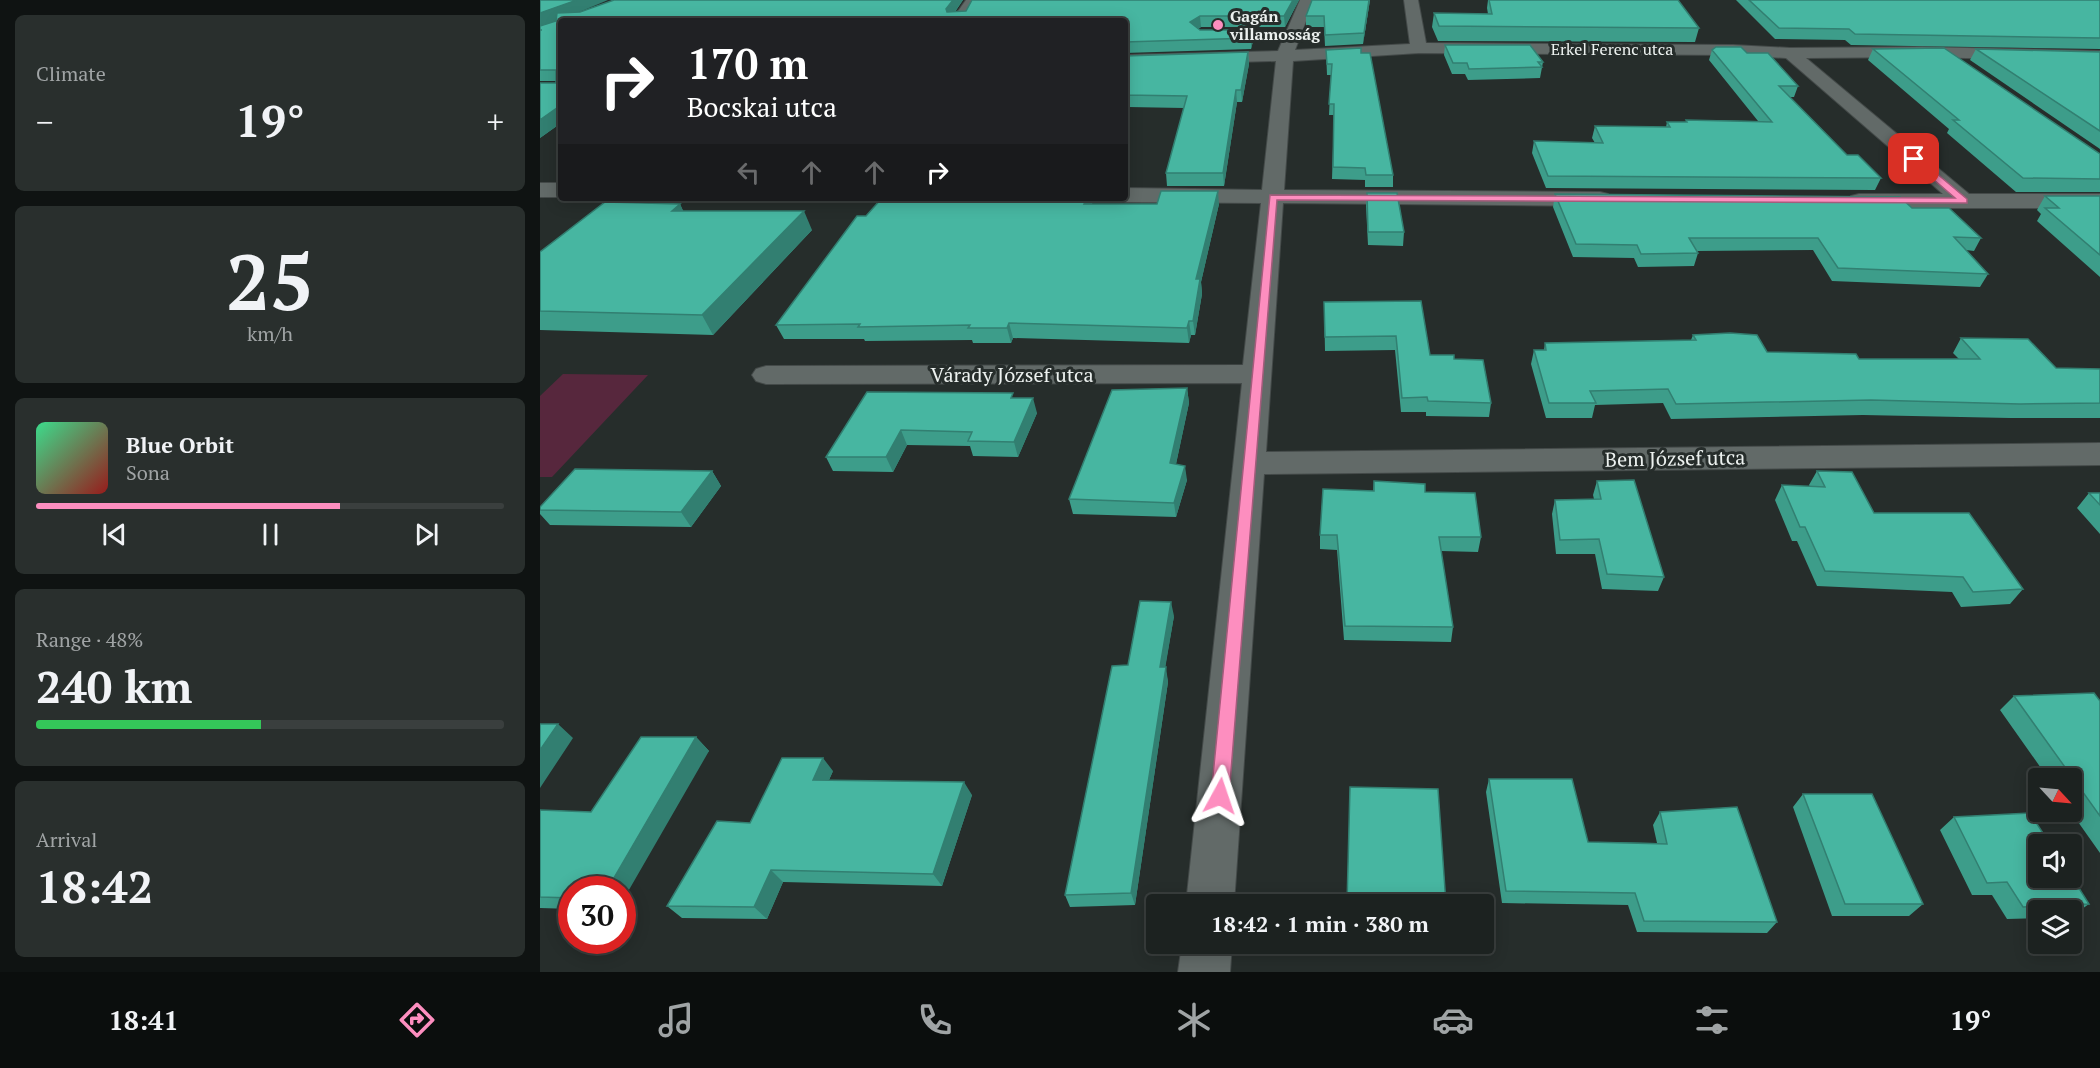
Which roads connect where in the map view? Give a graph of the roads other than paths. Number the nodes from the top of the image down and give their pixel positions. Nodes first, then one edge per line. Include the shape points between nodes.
1 (973, 0) edge
2 (1307, 0) edge
3 (1411, 0) edge
4 (961, 18) edge
5 (1419, 48) junction
6 (1790, 53) junction
7 (1945, 53) junction
8 (2064, 55) junction
9 (1286, 56) junction
10 (2100, 56) edge
11 (1128, 60) edge
12 (2094, 73) edge
13 (1976, 74) edge
14 (540, 190) edge
15 (558, 190) edge
16 (1128, 195) edge
17 (1273, 197) junction
18 (1619, 199) edge
19 (1833, 201) edge
20 (1964, 201) junction
21 (2099, 212) edge
22 (1258, 374) junction
23 (766, 375) dead end
24 (2100, 454) edge
25 (1250, 463) junction
26 (1211, 894) edge
27 (1206, 954) edge
28 (1204, 972) edge

1 - 4 street
2 - 9 street via 1286,34
3 - 5 street
5 - 6 street, Erkel Ferenc utca
5 - 9 street, Erkel Ferenc utca
6 - 7 street, Erkel Ferenc utca
6 - 20 street
7 - 8 street, Erkel Ferenc utca
7 - 13 street
8 - 10 street, Erkel Ferenc utca
8 - 12 street
9 - 11 street, Erkel Ferenc utca
9 - 17 street
14 - 15 street
16 - 17 street
17 - 18 street
17 - 22 street
19 - 20 street
20 - 21 street via 2070,200
22 - 23 street, Várady József utca
22 - 25 street
24 - 25 street, Bem József utca
25 - 26 street
27 - 28 street

